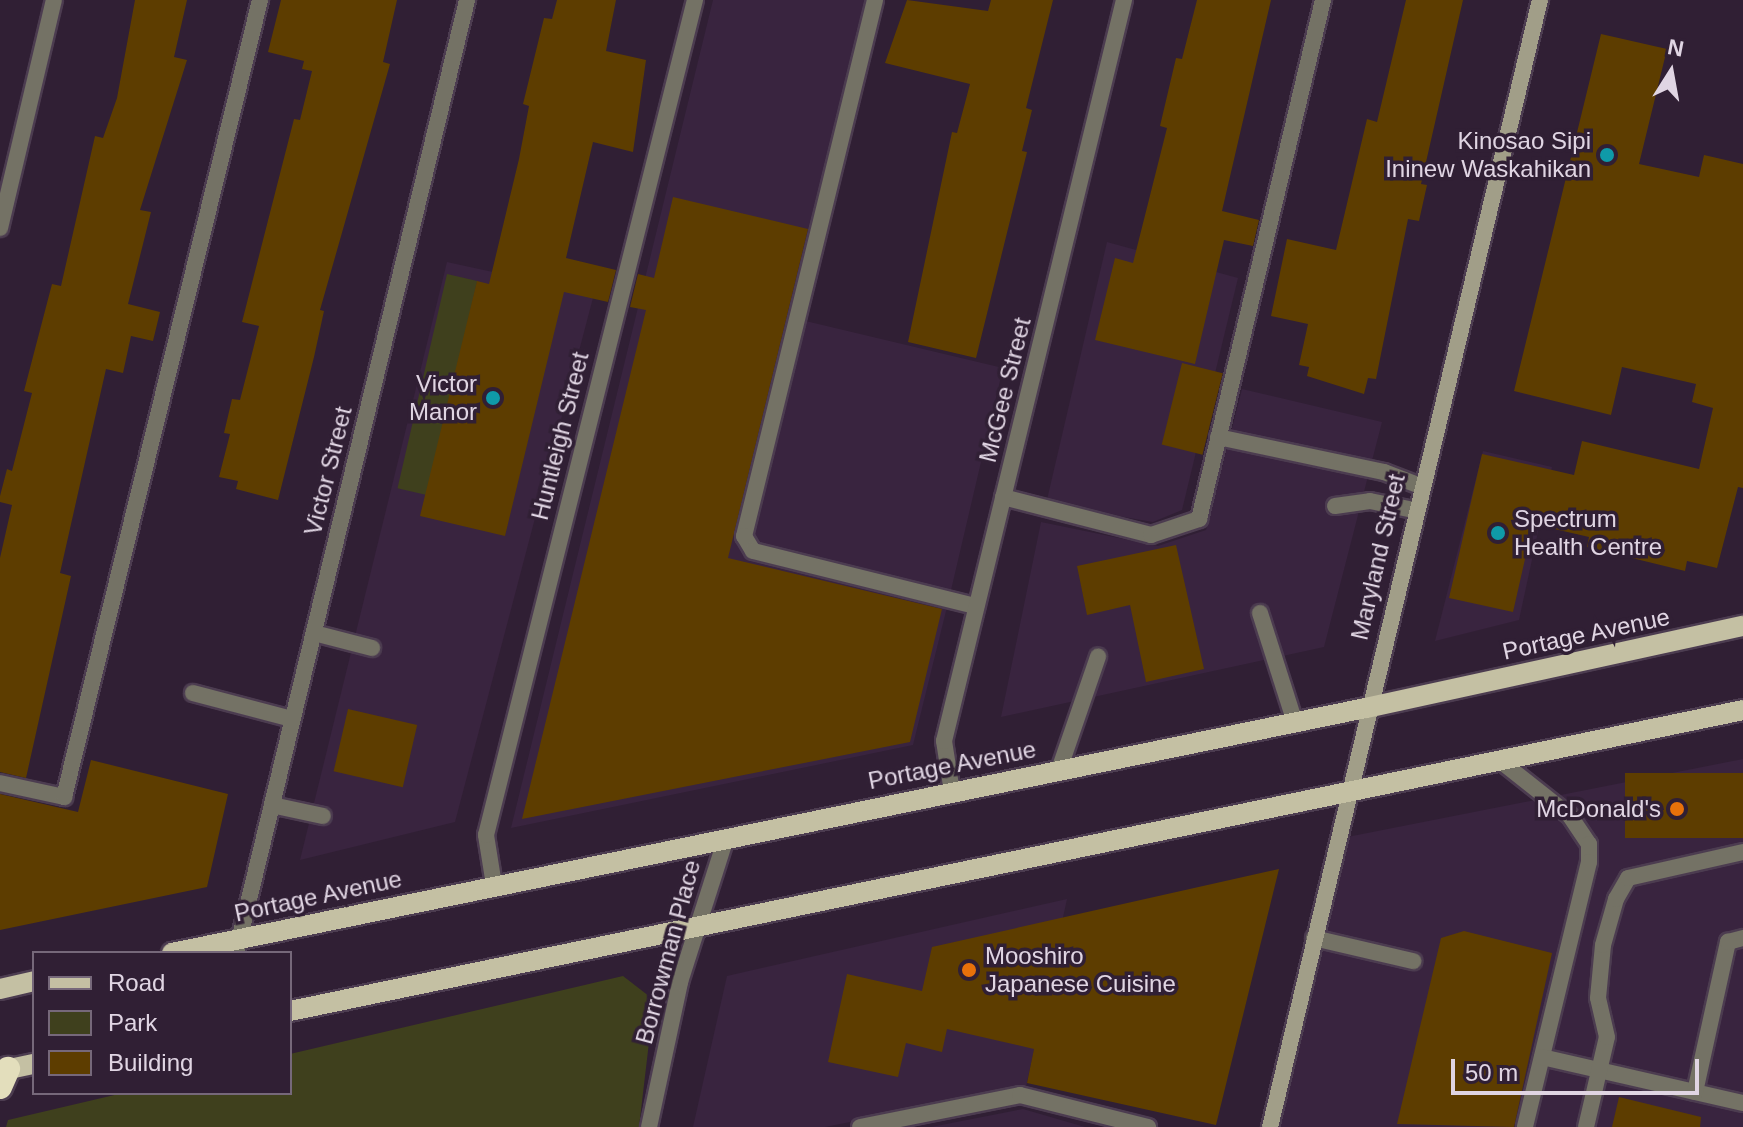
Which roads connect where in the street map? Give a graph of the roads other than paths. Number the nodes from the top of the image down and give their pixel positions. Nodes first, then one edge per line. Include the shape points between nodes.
1 (54, 0) edge
2 (260, 0) edge
3 (467, 0) edge
4 (695, 0) edge
5 (875, 0) edge
6 (1124, 0) edge
7 (1323, 0) edge
8 (1540, 0) edge
9 (0, 228) edge
10 (1218, 437) junction
11 (1420, 486) junction
12 (1003, 497) junction
13 (1335, 506) dead end
14 (1414, 510) junction
15 (976, 606) junction
16 (1260, 613) dead end
17 (1743, 626) edge
18 (314, 633) junction
19 (372, 648) dead end
20 (1098, 657) dead end
21 (193, 693) dead end
22 (1366, 708) junction
23 (1743, 710) edge
24 (292, 719) junction
25 (1295, 723) junction
26 (1503, 763) junction
27 (1059, 770) junction
28 (0, 783) edge
29 (952, 792) junction
30 (1347, 796) junction
31 (272, 805) junction
32 (323, 816) dead end
33 (726, 838) junction
34 (1743, 852) edge
35 (494, 885) junction
36 (696, 929) junction
37 (1314, 938) junction
38 (1743, 938) edge
39 (237, 946) edge
40 (191, 951) edge
41 (1413, 961) dead end
42 (32, 981) edge
43 (0, 989) edge
44 (292, 1011) edge
45 (1542, 1057) junction
46 (32, 1065) edge
47 (1600, 1070) junction
48 (3, 1076) edge
49 (1695, 1092) junction
50 (1743, 1103) edge
51 (649, 1127) edge
52 (860, 1127) edge
53 (1148, 1127) edge
54 (1270, 1127) edge
55 (1525, 1127) edge
56 (1586, 1127) edge

1 - 9 street
2 - 28 street via 64,797
3 - 18 street, Victor Street
4 - 35 street, Huntleigh Street via 486,835
5 - 15 street via 744,536 753,551
6 - 12 street, McGee Street
7 - 10 street
8 - 11 main road, Maryland Street
10 - 11 street via 1384,472
10 - 12 street via 1199,519 1151,535
11 - 14 main road, Maryland Street
12 - 15 street, McGee Street
13 - 14 street via 1370,501
14 - 22 main road, Maryland Street
15 - 29 street, McGee Street via 944,741
16 - 25 street
17 - 22 main road, Portage Avenue
18 - 19 street
18 - 24 street, Victor Street
20 - 27 street
21 - 24 street
22 - 25 main road, Portage Avenue
22 - 30 main road, Maryland Street
23 - 26 main road
24 - 31 street, Victor Street
25 - 27 main road, Portage Avenue
26 - 30 main road
26 - 45 street via 1570,815 1589,844
27 - 29 main road, Portage Avenue
29 - 33 main road, Portage Avenue
30 - 36 main road
30 - 37 main road, Maryland Street
31 - 32 street
31 - 39 street, Victor Street
33 - 35 main road, Portage Avenue
33 - 36 street, Borrowman Place
34 - 47 street via 1628,878 1603,945 1598,998 1607,1037
35 - 39 main road, Portage Avenue
36 - 44 main road
36 - 51 street, Borrowman Place
37 - 41 street
37 - 54 main road, Maryland Street
38 - 49 street via 1728,942
39 - 40 main road, Portage Avenue
42 - 43 main road
45 - 47 street
45 - 55 street
46 - 48 main road
47 - 49 street
47 - 56 street
49 - 50 street
52 - 53 street via 1020,1095

